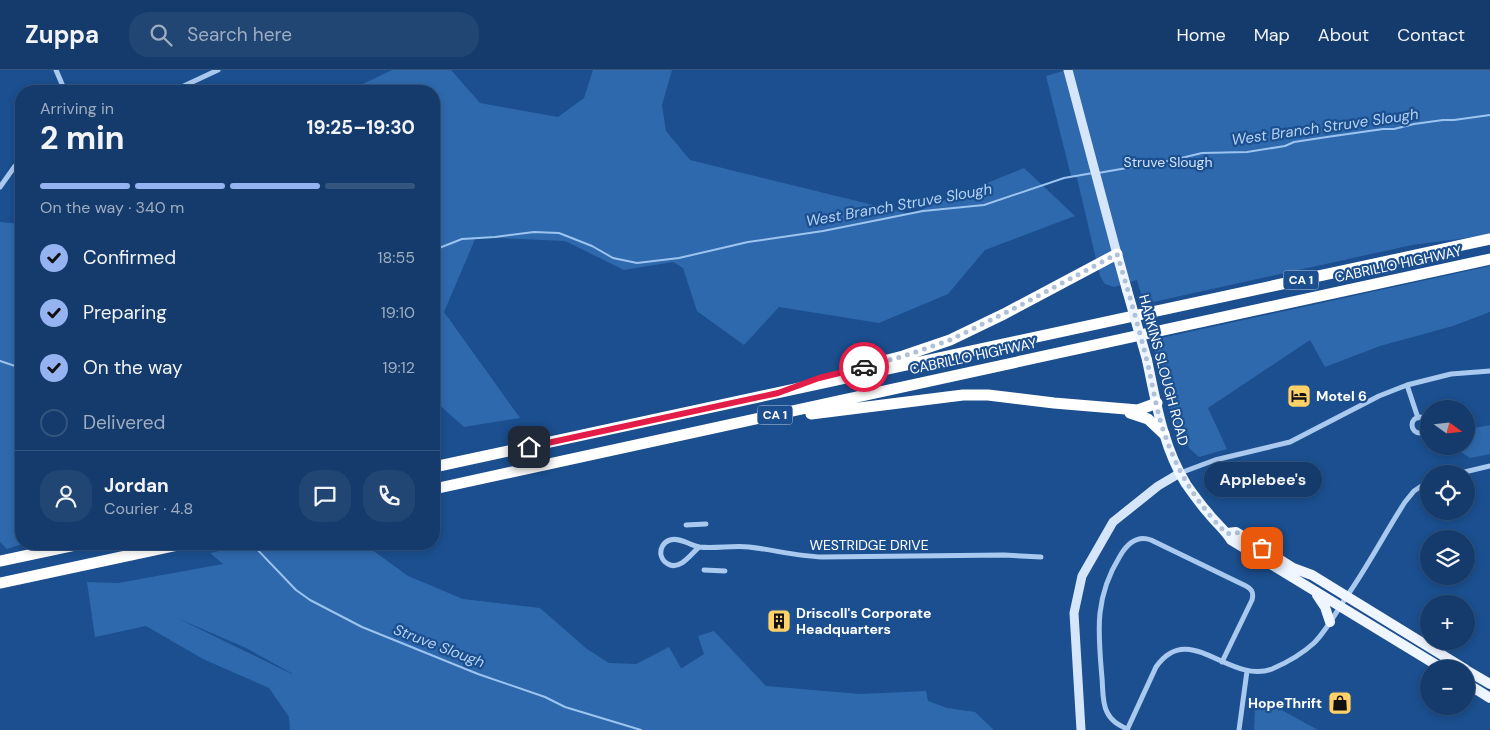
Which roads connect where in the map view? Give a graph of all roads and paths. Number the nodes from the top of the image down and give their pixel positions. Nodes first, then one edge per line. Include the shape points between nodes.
1 (56, 70) edge
2 (218, 70) edge
3 (1068, 70) edge
4 (63, 85) edge
5 (186, 85) edge
6 (15, 166) edge
7 (0, 187) edge
8 (1490, 239) edge
9 (1117, 254) junction
10 (1490, 259) edge
11 (1490, 371) edge
12 (1407, 385) junction
13 (778, 393) junction
14 (1054, 403) junction
15 (1157, 403) junction
16 (1418, 418) dead end
17 (754, 419) junction
18 (1164, 434) junction
19 (440, 466) edge
20 (1490, 466) edge
21 (1475, 470) edge
22 (1180, 473) junction
23 (1420, 487) edge
24 (440, 488) edge
25 (706, 524) dead end
26 (686, 525) dead end
27 (1227, 534) junction
28 (699, 547) junction
29 (49, 550) edge
30 (154, 550) edge
31 (1041, 557) dead end
32 (0, 561) edge
33 (704, 570) dead end
34 (724, 571) dead end
35 (0, 583) edge
36 (1314, 590) junction
37 (1346, 596) junction
38 (1340, 606) junction
39 (1330, 622) junction
40 (1428, 660) edge
41 (1450, 660) edge
42 (1222, 662) junction
43 (1247, 671) junction
44 (1475, 675) edge
45 (1490, 684) edge
46 (1475, 689) edge
47 (1490, 698) edge
48 (1127, 729) edge
49 (1081, 730) edge
50 (1239, 730) edge

1 - 4 street
2 - 5 street
3 - 9 main road, HARKINS SLOUGH ROAD
6 - 7 street
8 - 13 highway, CABRILLO HIGHWAY / CA 1
9 - 13 highway via 950,340
9 - 15 main road, HARKINS SLOUGH ROAD, bridge
10 - 17 highway, CABRILLO HIGHWAY / CA 1
11 - 12 street via 1451,374
12 - 16 street
12 - 22 street via 1290,442 1215,460
13 - 19 highway, CABRILLO HIGHWAY / CA 1
14 - 15 highway via 1138,410
14 - 17 highway via 963,395
14 - 18 highway via 1136,414 1148,419
15 - 18 main road, HARKINS SLOUGH ROAD
17 - 24 highway, CABRILLO HIGHWAY / CA 1
18 - 22 main road, HARKINS SLOUGH ROAD
20 - 21 street
22 - 27 main road, HARKINS SLOUGH ROAD via 1193,494
22 - 49 main road via 1113,522 1082,576 1074,613
23 - 37 street via 1405,502
25 - 26 street
27 - 36 main road, HARKINS SLOUGH ROAD
27 - 37 main road via 1236,532
28 - 28 street, WESTRIDGE DRIVE via 672,539 662,546 661,558 665,563 677,566
28 - 31 street, WESTRIDGE DRIVE via 748,547 822,558
29 - 32 highway
30 - 35 highway
33 - 34 street
36 - 38 main road, HARKINS SLOUGH ROAD
36 - 39 main road via 1326,607
37 - 38 street
37 - 41 main road
38 - 39 street
38 - 40 main road, HARKINS SLOUGH ROAD
39 - 43 street via 1315,642 1294,658 1267,670
42 - 43 street
42 - 48 street via 1190,649 1167,656 1156,667
42 - 48 street via 1252,600 1252,591 1153,541 1141,538 1132,542 1107,581 1098,625 1105,706 1112,720
43 - 50 street
44 - 45 main road
46 - 47 main road

